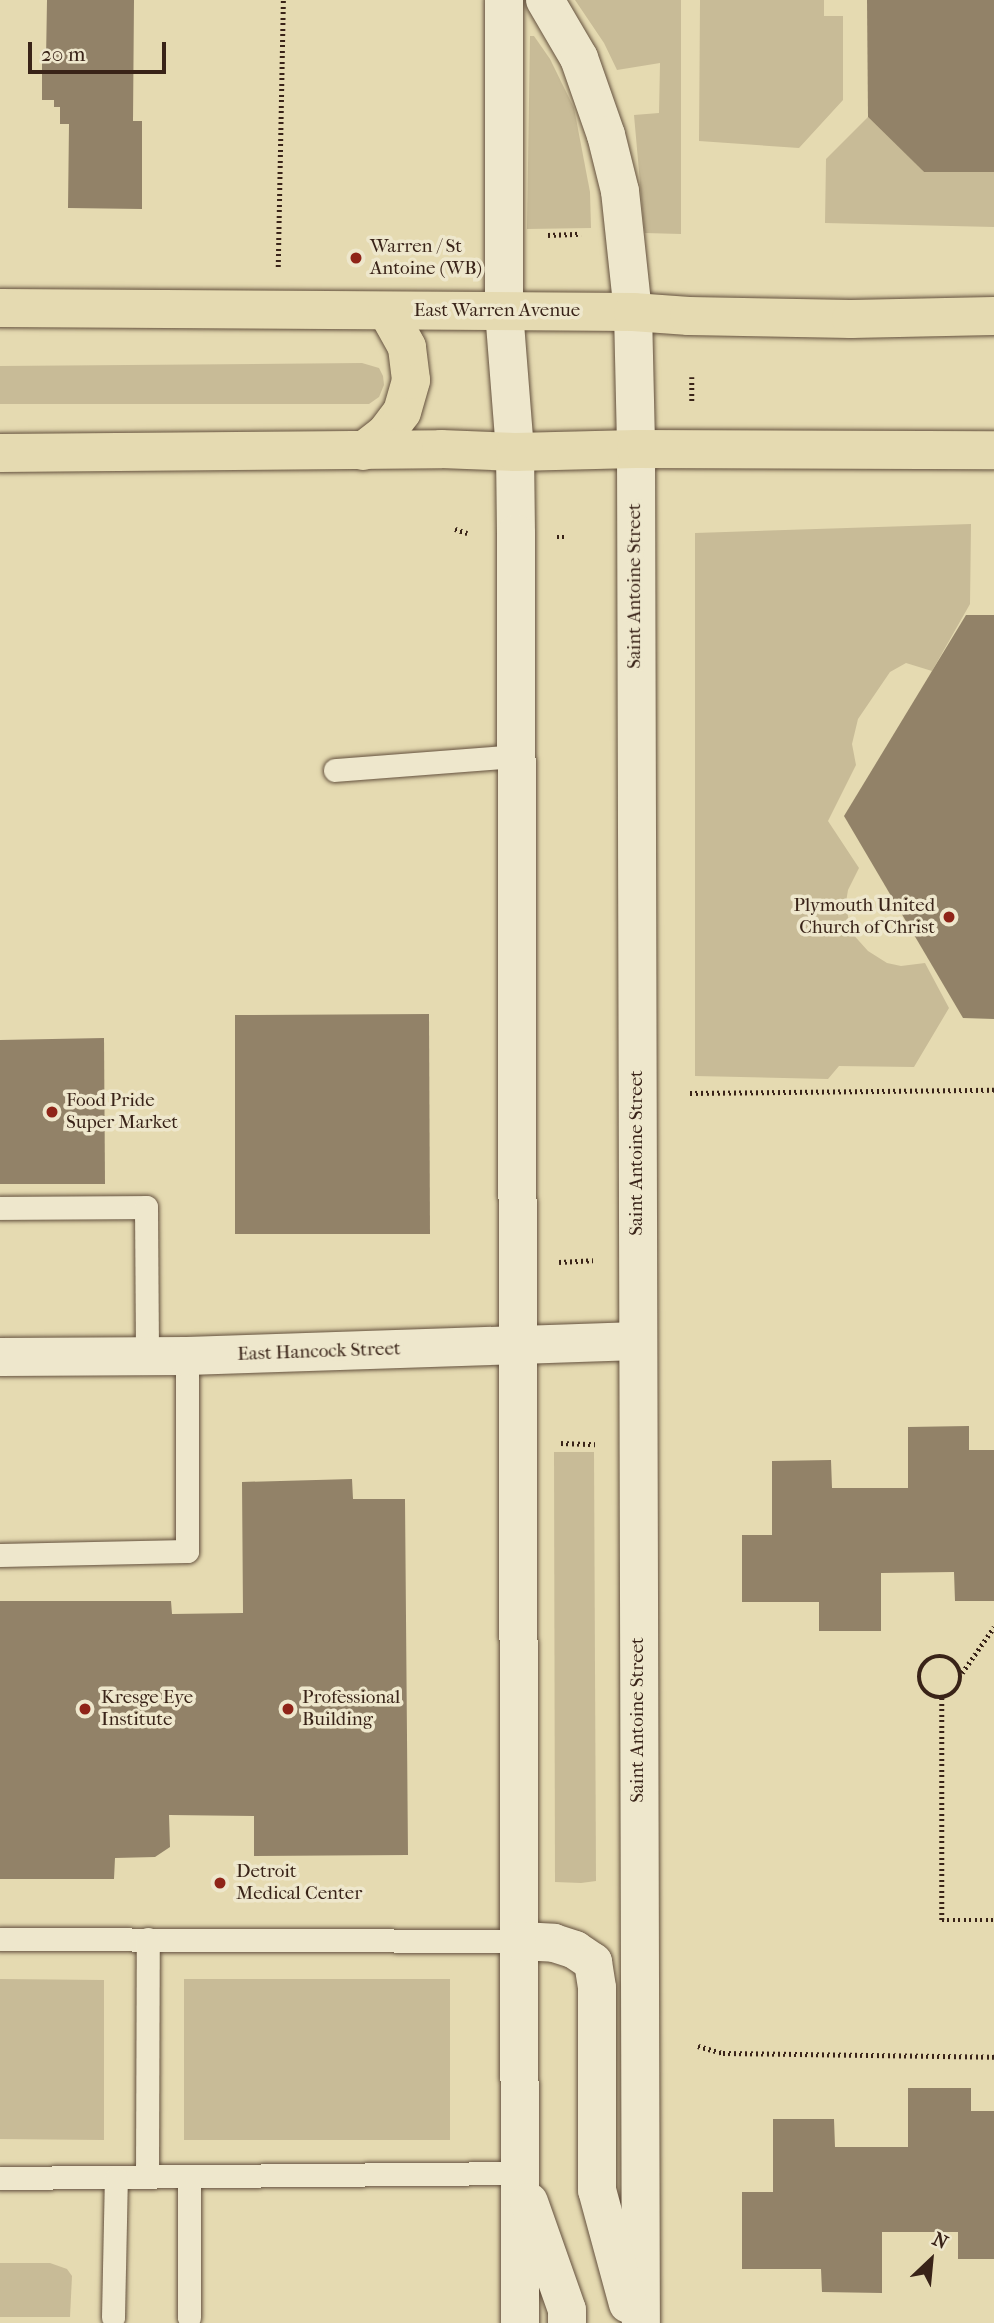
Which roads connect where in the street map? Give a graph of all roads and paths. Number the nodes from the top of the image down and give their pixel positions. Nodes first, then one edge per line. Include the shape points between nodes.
1 (284, 0) edge
2 (503, 0) edge
3 (545, 0) edge
4 (592, 234) dead end
5 (539, 235) dead end
6 (0, 308) edge
7 (278, 310) junction
8 (387, 311) junction
9 (504, 311) junction
10 (633, 312) junction
11 (994, 316) edge
12 (692, 377) dead end
13 (692, 402) dead end
14 (636, 449) junction
15 (994, 450) edge
16 (363, 451) junction
17 (515, 452) junction
18 (0, 453) edge
19 (455, 529) dead end
20 (467, 533) dead end
21 (516, 756) junction
22 (335, 770) dead end
23 (994, 1090) edge
24 (690, 1093) dead end
25 (0, 1208) edge
26 (593, 1260) dead end
27 (555, 1262) dead end
28 (638, 1341) junction
29 (517, 1344) junction
30 (147, 1356) junction
31 (187, 1356) junction
32 (0, 1357) edge
33 (553, 1443) dead end
34 (595, 1444) dead end
35 (0, 1555) edge
36 (994, 1627) edge
37 (961, 1673) junction
38 (942, 1698) junction
39 (994, 1920) edge
40 (0, 1939) edge
41 (148, 1939) junction
42 (520, 1941) junction
43 (698, 2046) dead end
44 (994, 2057) edge
45 (520, 2174) junction
46 (147, 2176) junction
47 (189, 2176) junction
48 (0, 2178) edge
49 (116, 2178) junction
50 (113, 2317) dead end
51 (190, 2317) dead end
52 (520, 2323) edge
53 (567, 2323) edge
54 (633, 2323) edge
55 (641, 2323) edge

1 - 7 path
2 - 9 street
3 - 10 street, Saint Antoine Street via 579,58 606,135 620,191
4 - 5 path
6 - 7 main road, East Warren Avenue
7 - 8 main road, East Warren Avenue
8 - 9 main road, East Warren Avenue
8 - 16 main road via 407,347 411,380 402,412 386,433
9 - 10 main road, East Warren Avenue
9 - 17 street
10 - 11 main road, East Warren Avenue via 851,319
10 - 14 street, Saint Antoine Street
12 - 13 path
14 - 15 main road
14 - 17 main road
14 - 28 street, Saint Antoine Street
16 - 17 main road
16 - 18 main road
17 - 21 street
19 - 20 path
21 - 22 lane
21 - 29 street
23 - 24 path
25 - 30 lane via 146,1207
26 - 27 path
28 - 29 street, East Hancock Street
28 - 55 street, Saint Antoine Street
29 - 31 street, East Hancock Street
29 - 42 street
30 - 31 street, East Hancock Street
30 - 32 street, East Hancock Street
31 - 35 lane via 187,1551
33 - 34 path
36 - 37 path
37 - 38 path via 959,1687
37 - 38 path via 954,1660 941,1656 923,1665 919,1678 923,1691
38 - 39 path via 942,1920
40 - 41 lane
41 - 42 lane
41 - 46 lane
42 - 45 street
42 - 54 street via 554,1943 593,1962 597,1988 597,2190
43 - 44 path via 723,2053
45 - 47 lane
45 - 52 street
45 - 53 street via 567,2310
46 - 47 lane
46 - 49 lane
47 - 51 lane
48 - 49 lane
49 - 50 lane

